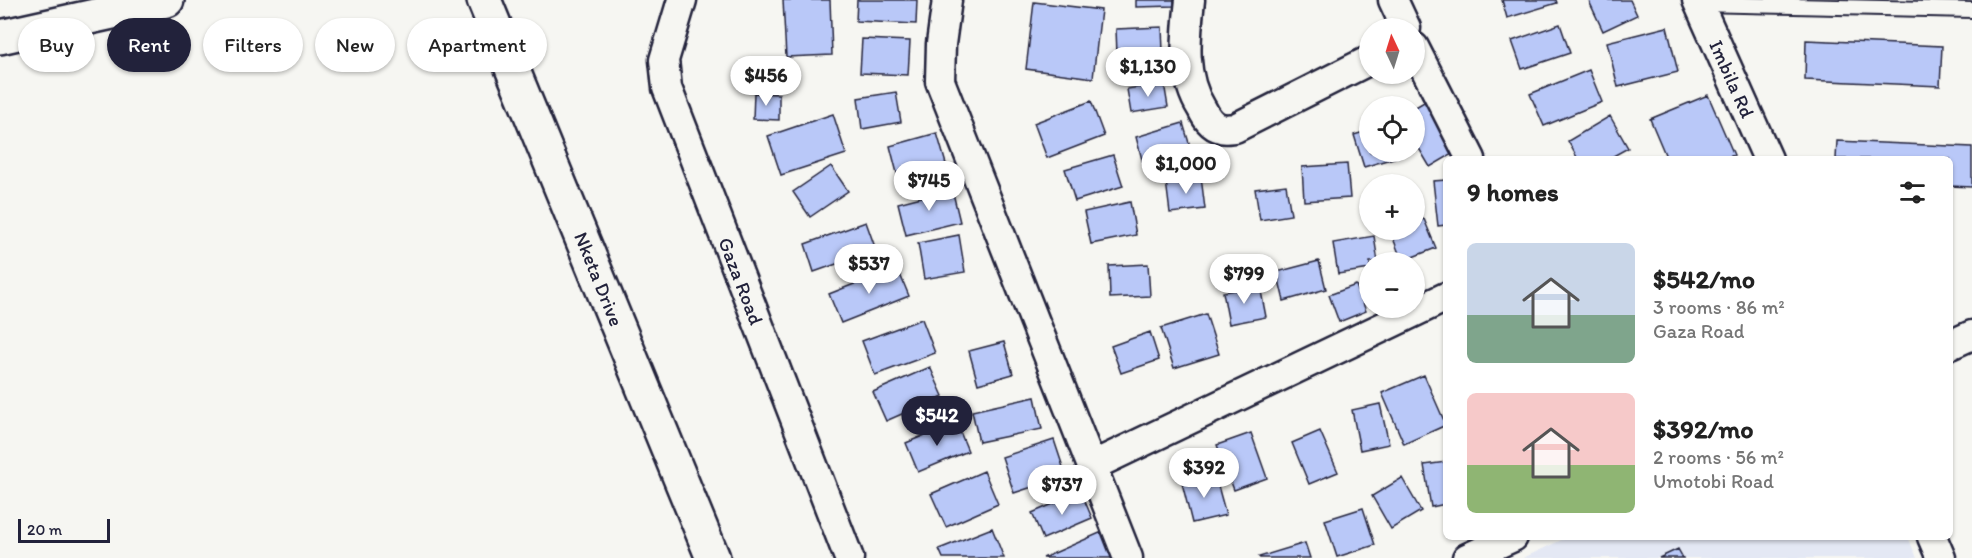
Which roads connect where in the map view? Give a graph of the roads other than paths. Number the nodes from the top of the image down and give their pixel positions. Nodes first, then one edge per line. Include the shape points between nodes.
1 (167, 0) edge
2 (484, 0) edge
3 (682, 0) edge
4 (947, 0) edge
5 (1190, 0) edge
6 (1393, 0) edge
7 (1698, 2) edge
8 (1972, 10) edge
9 (1401, 18) edge
10 (0, 37) edge
11 (1359, 66) edge
12 (1425, 69) edge
13 (1469, 156) edge
14 (1767, 156) edge
15 (1443, 298) edge
16 (1972, 335) edge
17 (1953, 344) edge
18 (1092, 466) junction
19 (1506, 540) edge
20 (1933, 540) edge
21 (713, 558) edge
22 (849, 558) edge
23 (1128, 558) edge
24 (1467, 558) edge
25 (1941, 558) edge

1 - 10 street
2 - 21 street, Nketa Drive
3 - 22 street, Gaza Road via 664,60 667,88
4 - 18 street via 940,81
5 - 11 street via 1185,40 1188,75 1197,103 1209,121 1222,129 1235,128
6 - 9 street
7 - 8 lane
7 - 14 street, Imbila Rd
12 - 13 street
15 - 18 street
16 - 17 street
18 - 23 street
19 - 24 street
20 - 25 street

